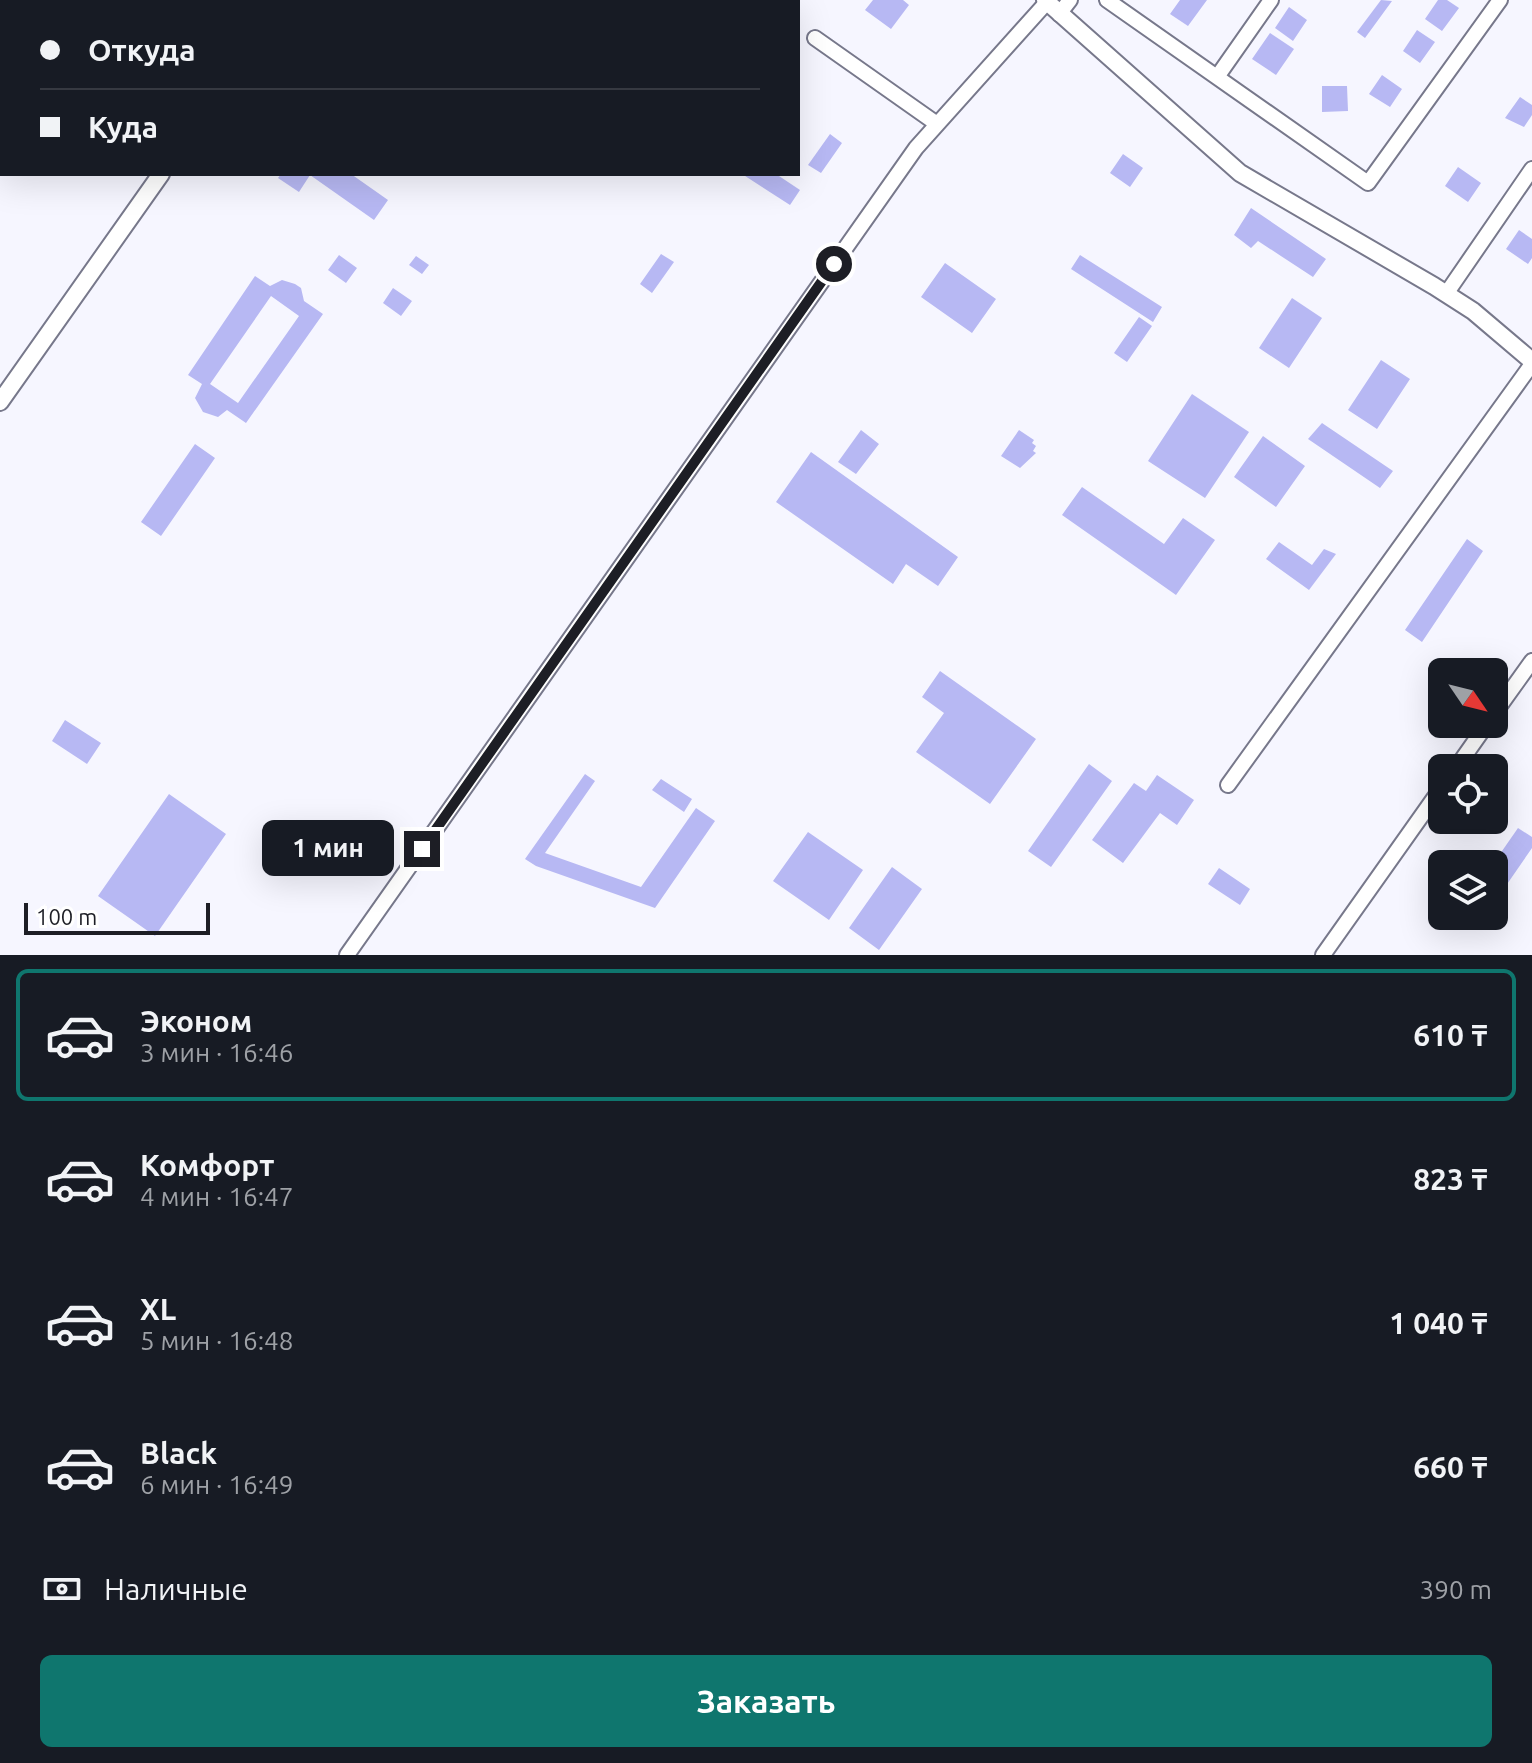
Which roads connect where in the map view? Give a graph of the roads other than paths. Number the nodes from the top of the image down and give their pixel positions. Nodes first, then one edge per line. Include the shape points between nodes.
1 (1070, 0) edge
2 (1107, 0) edge
3 (1271, 0) edge
4 (1500, 0) edge
5 (1050, 5) edge
6 (815, 38) dead end
7 (1217, 77) junction
8 (937, 124) junction
9 (1532, 169) edge
10 (160, 176) edge
11 (1446, 294) junction
12 (1532, 362) edge
13 (0, 402) edge
14 (1532, 661) edge
15 (1508, 694) edge
16 (1228, 785) dead end
17 (1428, 807) edge
18 (347, 955) edge
19 (1323, 955) edge

1 - 5 street
2 - 7 street
3 - 7 street
4 - 7 street via 1368,183
5 - 8 street
5 - 11 street via 1240,173
6 - 8 street
8 - 18 street via 898,172
9 - 11 street
10 - 13 street
11 - 12 street
12 - 16 street
14 - 15 street
17 - 19 street

